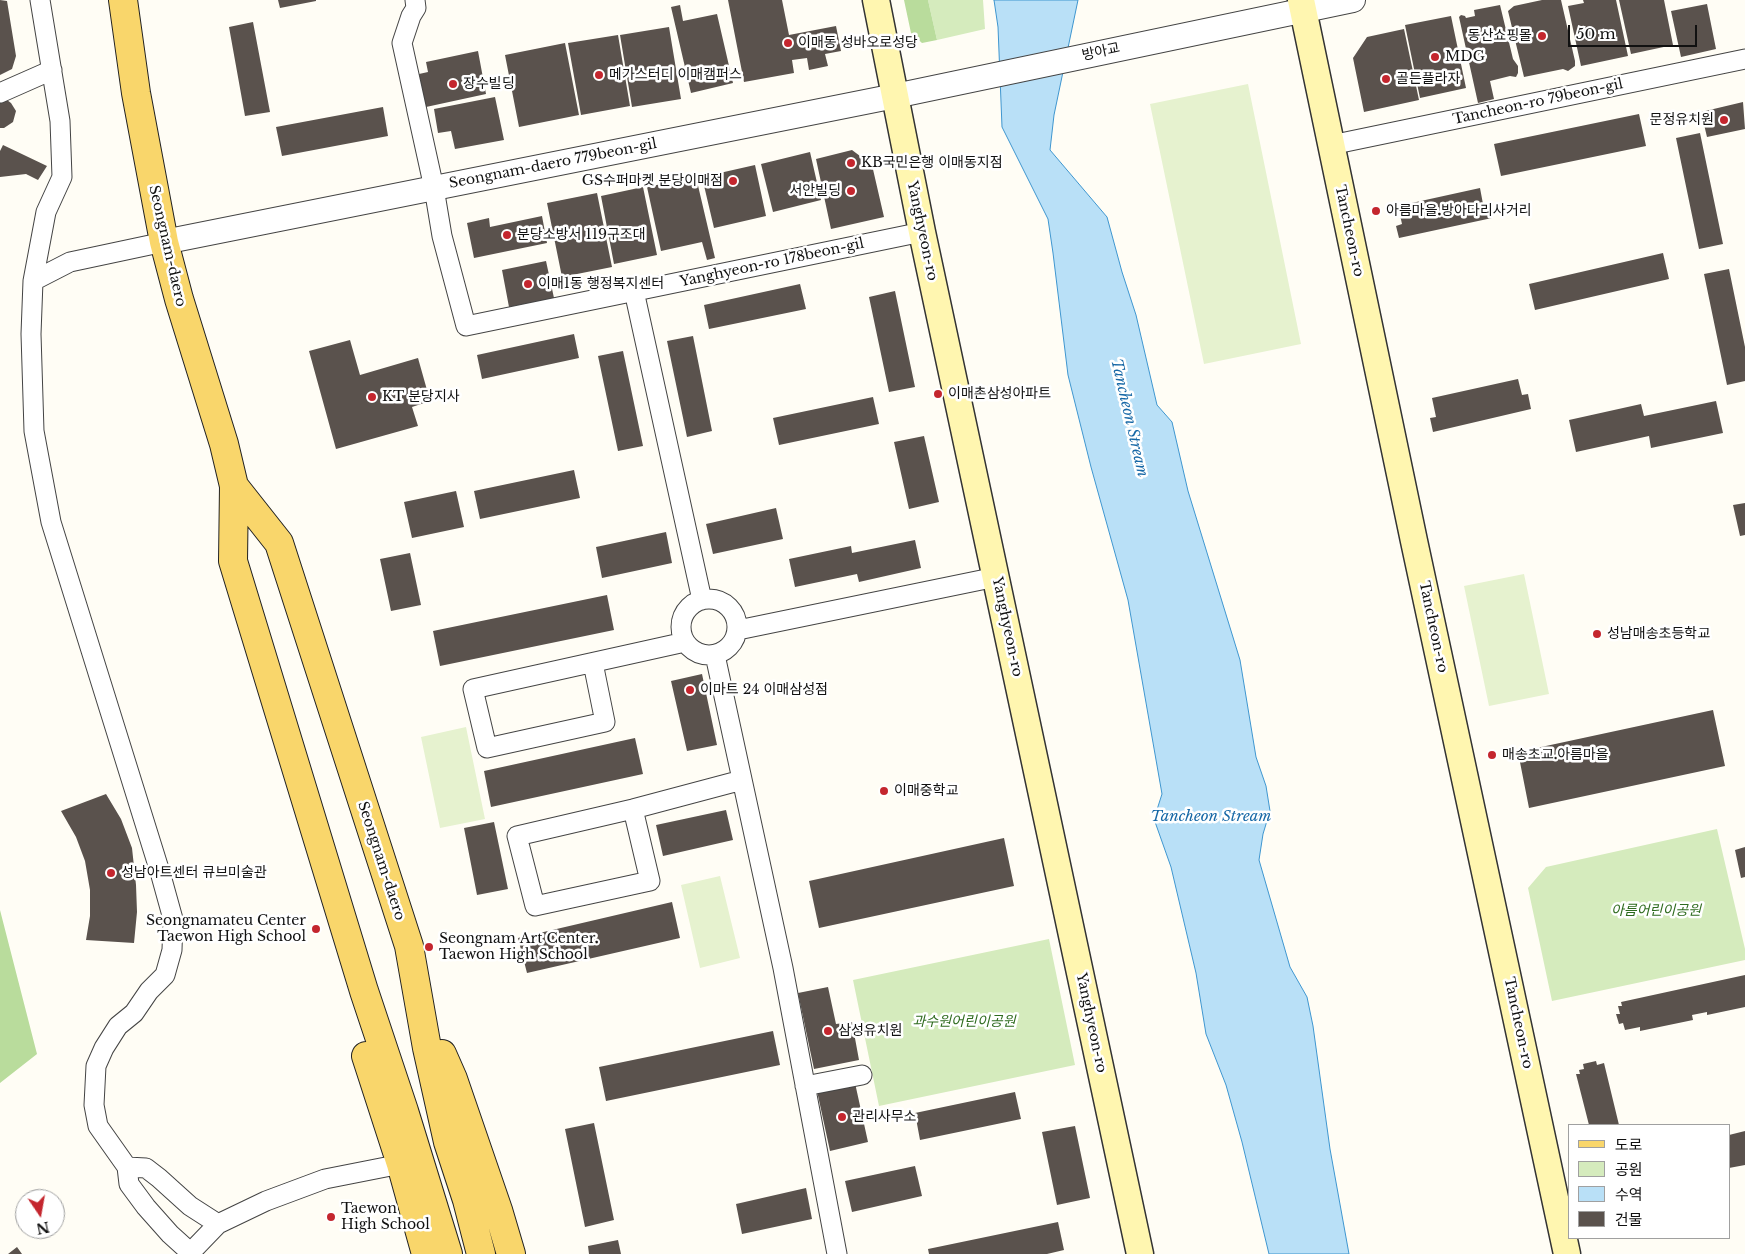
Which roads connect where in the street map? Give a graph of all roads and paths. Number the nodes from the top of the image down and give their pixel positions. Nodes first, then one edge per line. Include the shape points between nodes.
1 (40, 0) edge
2 (123, 0) edge
3 (415, 0) edge
4 (876, 0) edge
5 (1353, 0) edge
6 (1302, 5) edge
7 (1745, 59) edge
8 (52, 70) junction
9 (942, 85) joint
10 (0, 93) edge
11 (894, 96) junction
12 (1331, 145) junction
13 (434, 188) junction
14 (922, 232) junction
15 (164, 242) junction
16 (33, 281) junction
17 (634, 291) junction
18 (234, 486) junction
19 (996, 577) junction
20 (702, 600) junction
21 (738, 630) junction
22 (685, 642) junction
23 (715, 655) junction
24 (593, 663) junction
25 (742, 780) junction
26 (633, 809) junction
27 (364, 991) junction
28 (421, 1007) junction
29 (862, 1075) dead end
30 (806, 1086) junction
31 (401, 1164) junction
32 (127, 1167) junction
33 (218, 1224) junction
34 (190, 1253) edge
35 (426, 1254) edge
36 (448, 1254) edge
37 (481, 1254) edge
38 (511, 1254) edge
39 (837, 1254) edge
40 (1140, 1254) edge
41 (1567, 1254) edge

1 - 8 street
2 - 15 main road, Seongnam-daero via 136,93
3 - 13 street via 416,8 410,16 402,43
4 - 11 main road, Yanghyeon-ro
5 - 6 street
6 - 9 street, 방아교 via 1259,20
6 - 12 main road, Tancheon-ro
7 - 12 street, Tancheon-ro 79beon-gil
8 - 10 street
8 - 16 street via 60,121 62,176 46,212
9 - 11 street, Seongnam-daero 779beon-gil
11 - 13 street, Seongnam-daero 779beon-gil
11 - 14 main road, Yanghyeon-ro
12 - 41 main road, Tancheon-ro
13 - 15 street, Seongnam-daero 779beon-gil
13 - 17 street, Yanghyeon-ro 178beon-gil via 442,236 466,326
14 - 17 street, Yanghyeon-ro 178beon-gil
14 - 19 main road, Yanghyeon-ro
15 - 16 street via 70,262
15 - 18 main road, Seongnam-daero
16 - 32 street via 34,431 51,522 173,920 172,950 165,975 134,1013 118,1026 96,1066 94,1105 98,1126
17 - 20 street
18 - 27 main road, Seongnam-daero via 233,561
18 - 28 main road, Seongnam-daero via 279,544 409,946
19 - 21 street
19 - 40 main road, Yanghyeon-ro
20 - 21 street via 720,601 728,606 734,612
20 - 22 street via 686,610 682,619 680,629
21 - 23 street via 730,646
22 - 23 street via 696,653
22 - 24 street
23 - 25 street
24 - 24 street via 473,690 487,748 605,722
25 - 26 street
25 - 30 street
26 - 26 street via 517,836 535,906 650,881
27 - 31 main road via 359,1035
27 - 36 main road, Seongnam-daero
28 - 37 main road, Seongnam-daero via 448,1142
28 - 38 main road via 453,1079
29 - 30 street
30 - 39 street
31 - 33 street via 325,1179 266,1201
31 - 35 main road
32 - 33 street via 146,1168 190,1206
32 - 34 street via 129,1184
33 - 34 street

